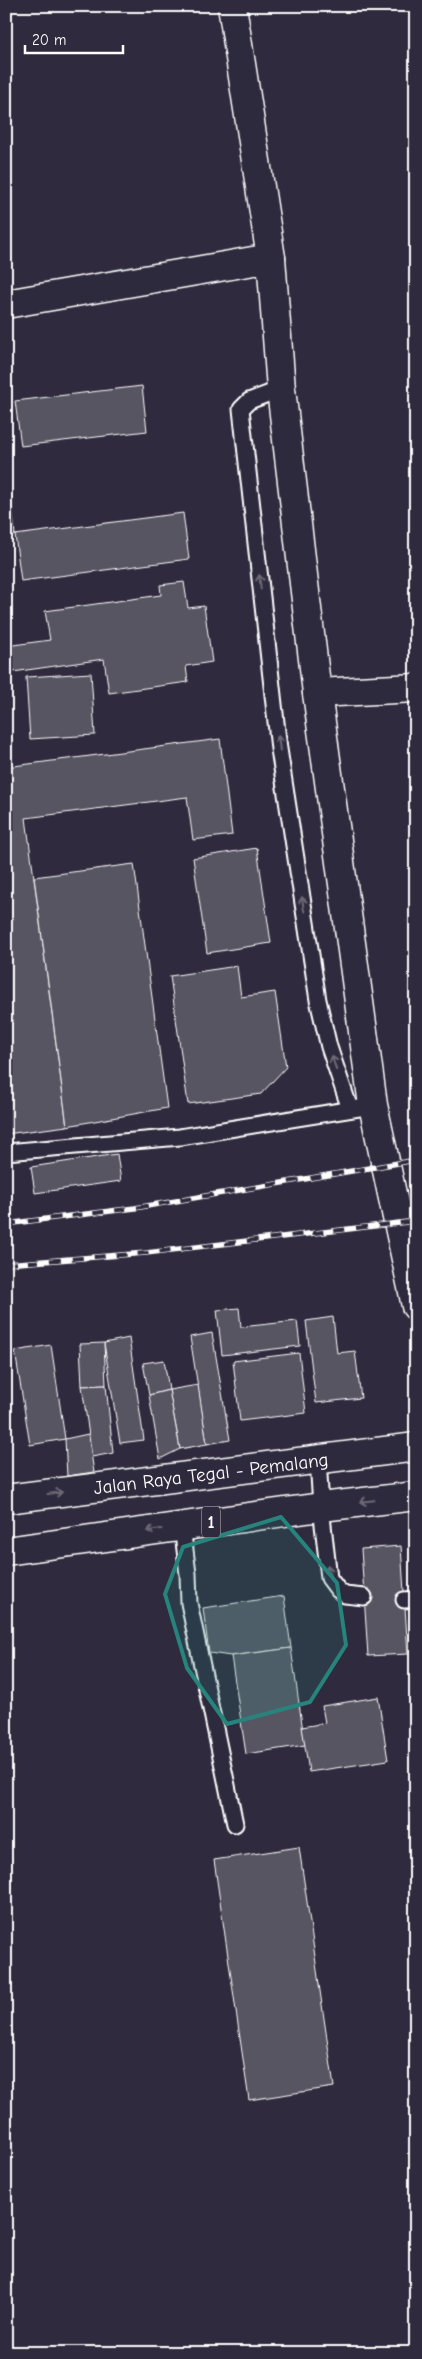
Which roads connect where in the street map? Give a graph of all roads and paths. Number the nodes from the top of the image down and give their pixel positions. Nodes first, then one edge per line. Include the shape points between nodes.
1 (232, 6) edge
2 (271, 258) junction
3 (6, 304) edge
4 (281, 389) junction
5 (416, 688) edge
6 (317, 693) junction
7 (361, 1107) junction
8 (6, 1152) edge
9 (416, 1306) edge
10 (416, 1447) edge
11 (318, 1459) junction
12 (416, 1496) edge
13 (6, 1500) edge
14 (320, 1506) junction
15 (182, 1526) junction
16 (6, 1551) edge
17 (364, 1597) dead end
18 (235, 1824) dead end

1 - 2 main road
2 - 3 main road
2 - 4 main road
4 - 6 main road
7 -> 4 lane via 329,1047 318,1000 279,749 241,409 249,401
5 - 6 main road
6 - 7 main road
7 - 8 lane via 180,1137
7 - 9 main road
10 - 11 main road, Jalan Raya Tegal - Pemalang
13 -> 11 main road, Jalan Raya Tegal - Pemalang
11 - 14 lane
12 -> 14 main road, 1
14 - 15 main road, 1
17 -> 14 lane via 345,1595 329,1578
15 -> 16 main road, 1
15 - 18 lane via 189,1603

